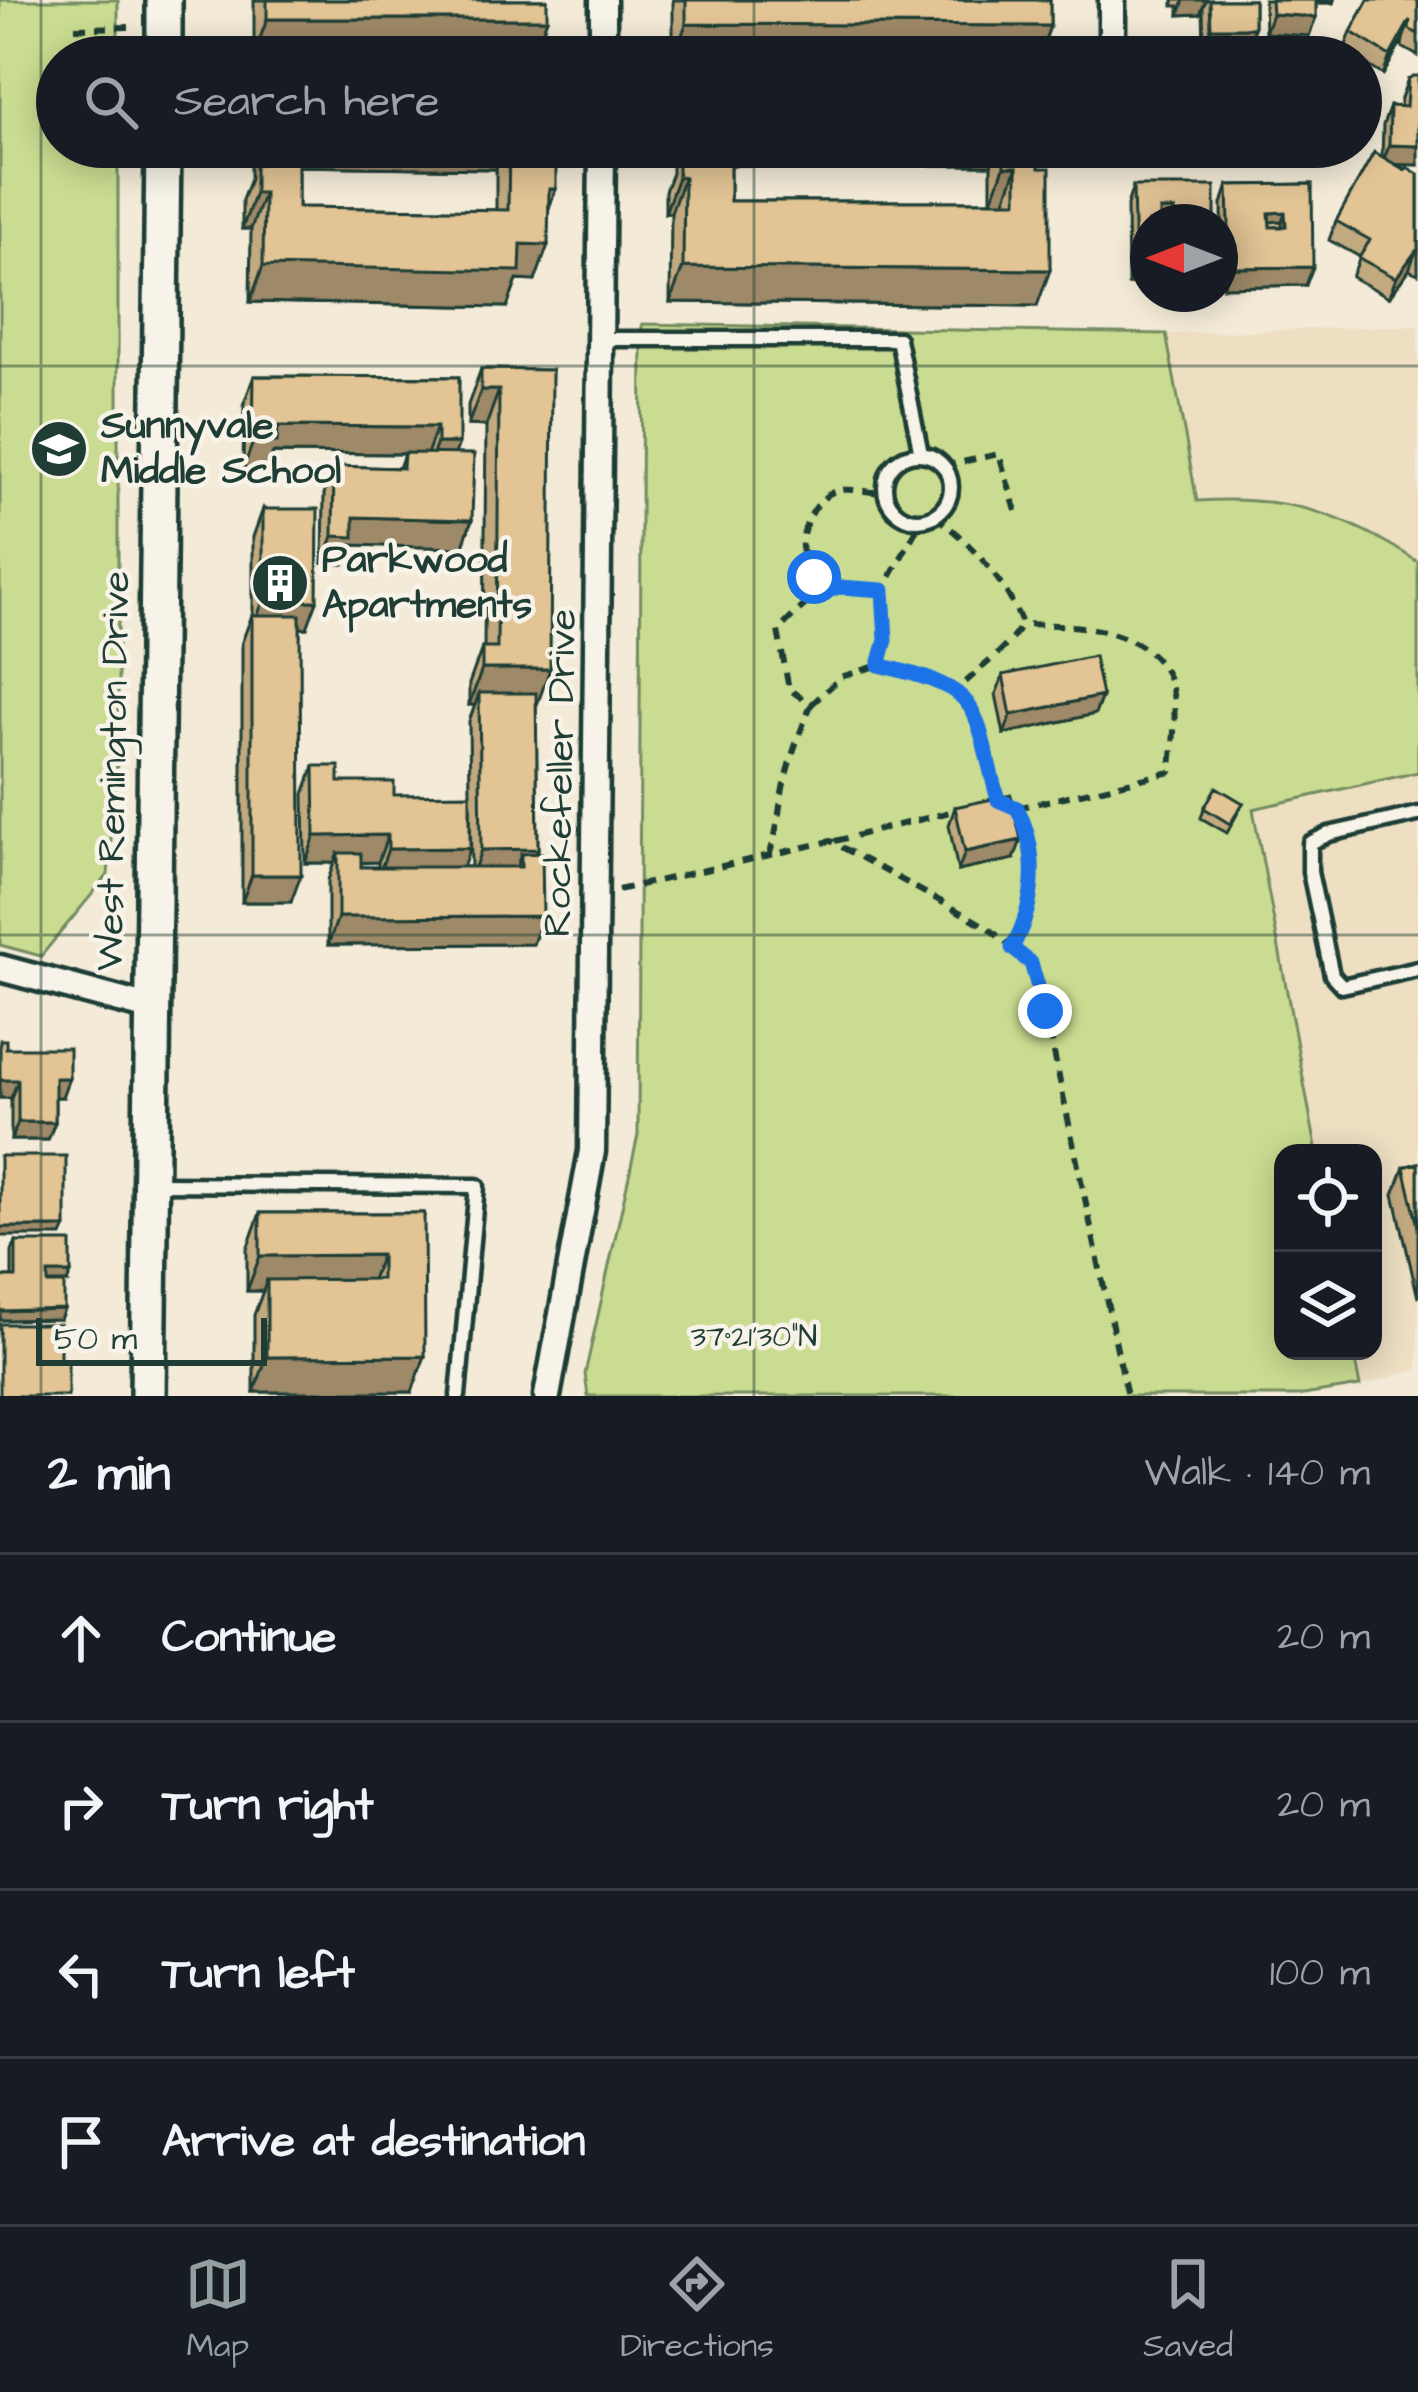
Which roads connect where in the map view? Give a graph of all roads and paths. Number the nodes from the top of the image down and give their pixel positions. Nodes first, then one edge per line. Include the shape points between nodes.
1 (603, 0) edge
2 (1112, 0) edge
3 (75, 28) dead end
4 (164, 28) edge
5 (603, 36) edge
6 (1112, 36) edge
7 (163, 168) edge
8 (602, 168) edge
9 (601, 339) junction
10 (922, 454) junction
11 (943, 466) junction
12 (886, 493) junction
13 (1016, 511) dead end
14 (929, 518) junction
15 (883, 590) junction
16 (812, 596) junction
17 (1022, 624) junction
18 (879, 665) junction
19 (957, 691) junction
20 (811, 705) junction
21 (977, 805) edge
22 (1017, 808) junction
23 (1418, 814) edge
24 (831, 842) junction
25 (769, 856) junction
26 (597, 893) junction
27 (1012, 948) junction
28 (0, 968) edge
29 (1418, 969) edge
30 (153, 1009) junction
31 (151, 1184) junction
32 (148, 1396) edge
33 (458, 1396) edge
34 (547, 1396) edge
35 (1127, 1396) edge

1 - 5 street
2 - 6 street
3 - 4 path
7 - 30 street, West Remington Drive
8 - 9 street, Rockefeller Drive
9 - 10 lane via 898,339
9 - 26 street, Rockefeller Drive
10 - 11 lane
10 - 12 lane via 894,465
11 - 13 path via 1000,454
11 - 14 lane via 951,490
12 - 14 lane via 895,511
12 - 16 path via 835,491 818,504 803,532
14 - 15 path
14 - 17 path via 977,554
15 - 16 path via 839,587
15 - 18 path
16 - 20 path via 778,631 789,689
17 - 19 path
17 - 22 path via 1082,625 1148,652 1168,676 1172,772
18 - 19 path
18 - 20 path via 842,677
19 - 22 path via 973,706 998,800
20 - 25 path
21 - 24 path
22 - 27 path via 1030,834 1033,876 1027,920
23 - 29 lane via 1310,843 1332,975 1342,986
24 - 25 path
24 - 27 path
25 - 26 path
26 - 34 street, Rockefeller Drive via 592,1151
27 - 35 path via 1031,963 1045,1011
28 - 30 street
30 - 31 street, West Remington Drive
31 - 32 street, West Remington Drive
31 - 33 lane via 477,1186

